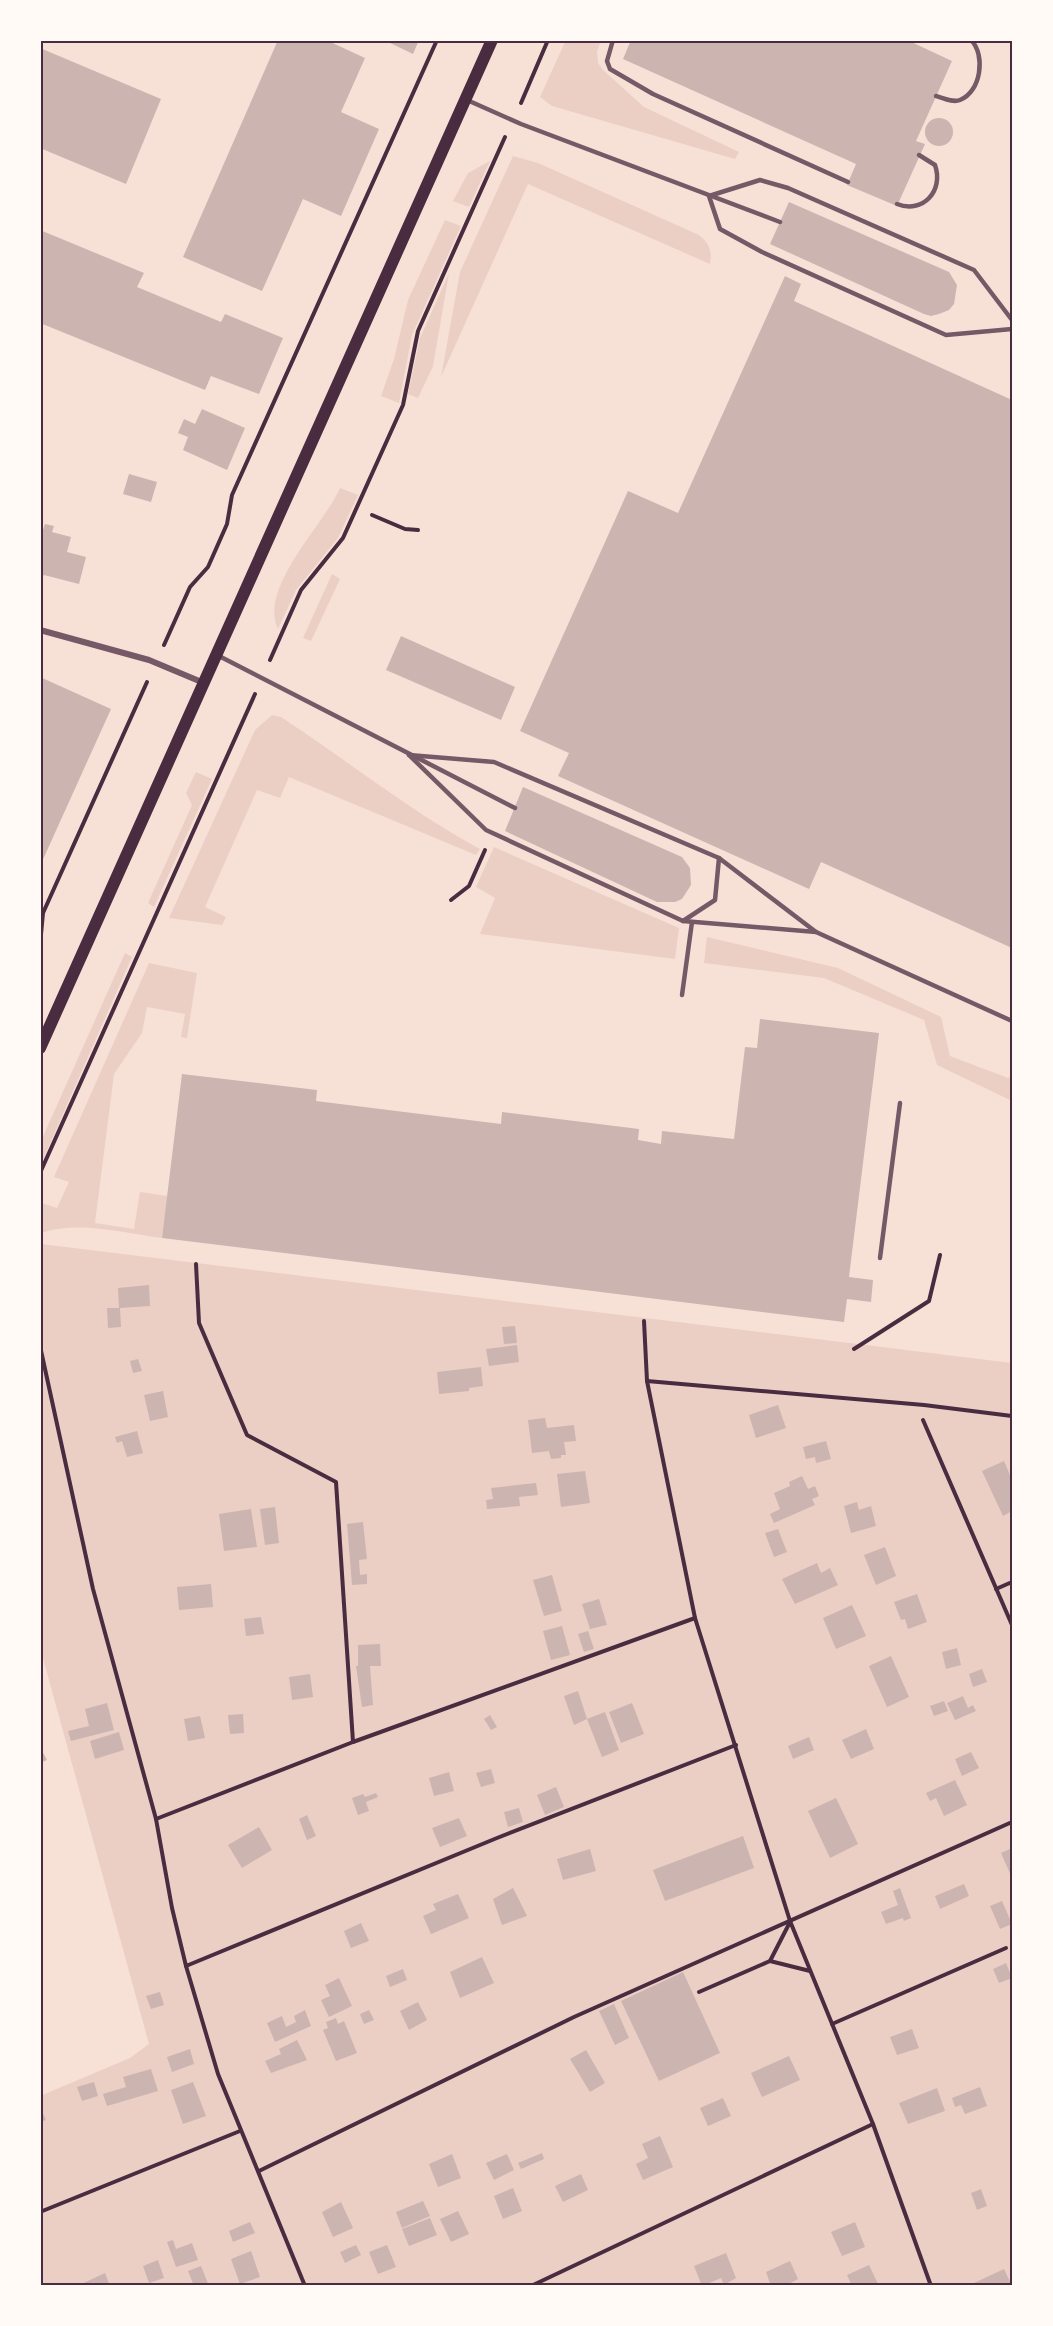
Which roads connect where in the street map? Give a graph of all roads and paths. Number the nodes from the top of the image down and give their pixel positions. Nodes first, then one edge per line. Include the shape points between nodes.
1 (437, 40) edge
2 (492, 40) edge
3 (548, 40) edge
4 (613, 40) edge
5 (971, 40) edge
6 (530, 84) dead end
7 (936, 96) dead end
8 (465, 99) junction
9 (919, 155) dead end
10 (495, 159) dead end
11 (848, 182) dead end
12 (709, 196) junction
13 (897, 204) dead end
14 (780, 222) dead end
15 (1012, 320) edge
16 (1012, 329) edge
17 (372, 515) dead end
18 (418, 530) dead end
19 (40, 630) edge
20 (282, 633) dead end
21 (216, 655) junction
22 (156, 662) junction
23 (204, 683) junction
24 (246, 715) dead end
25 (409, 754) junction
26 (515, 808) dead end
27 (492, 833) junction
28 (719, 858) junction
29 (451, 900) dead end
30 (683, 921) junction
31 (692, 922) junction
32 (816, 932) junction
33 (40, 945) edge
34 (682, 995) dead end
35 (1012, 1021) edge
36 (40, 1048) edge
37 (900, 1103) dead end
38 (40, 1173) edge
39 (940, 1255) dead end
40 (880, 1258) dead end
41 (196, 1264) dead end
42 (644, 1321) dead end
43 (40, 1346) edge
44 (854, 1349) dead end
45 (647, 1381) junction
46 (1012, 1416) edge
47 (923, 1420) dead end
48 (1012, 1582) edge
49 (996, 1589) junction
50 (694, 1618) junction
51 (1012, 1625) edge
52 (353, 1742) junction
53 (736, 1745) junction
54 (156, 1819) junction
55 (1012, 1822) edge
56 (790, 1921) junction
57 (1006, 1948) dead end
58 (770, 1961) junction
59 (186, 1966) junction
60 (810, 1971) junction
61 (699, 1992) dead end
62 (832, 2024) junction
63 (873, 2124) junction
64 (240, 2131) junction
65 (259, 2171) junction
66 (40, 2212) edge
67 (305, 2286) edge
68 (531, 2286) edge
69 (931, 2286) edge

1 - 22 path via 232,495 227,524 213,556 190,587
2 - 8 main road
3 - 6 path
4 - 11 lane via 607,61 610,69 653,94
5 - 7 lane via 980,66 970,93 952,101
8 - 12 lane
8 - 21 main road
9 - 13 lane via 935,165 938,174 934,190 927,202 917,206
10 - 20 path via 418,332 403,405 343,538 301,590
12 - 14 lane
12 - 15 lane via 760,180 788,188 974,270
12 - 16 lane via 720,229 946,335
17 - 18 path via 405,529
19 - 22 street
21 - 23 main road
21 - 25 lane
22 - 23 street
22 - 33 path via 43,913
23 - 36 main road
24 - 38 path
25 - 26 lane
25 - 27 lane
25 - 28 lane via 494,762
27 - 29 path via 469,886
27 - 30 lane
28 - 30 lane via 715,900
28 - 32 lane
30 - 31 lane
31 - 32 lane
31 - 34 lane
32 - 35 lane
37 - 40 lane
39 - 44 path via 929,1301
41 - 52 path via 200,1323 248,1435 336,1482
42 - 45 path
43 - 54 path via 93,1589
45 - 46 path
45 - 50 path
47 - 49 path
48 - 49 path
49 - 51 path
50 - 52 path
50 - 53 path
52 - 54 path
53 - 56 path
53 - 59 path
54 - 59 path
55 - 56 path
56 - 58 path
56 - 60 path
56 - 65 path via 574,2017
57 - 62 path
58 - 60 path
58 - 61 path
59 - 64 path via 218,2074
60 - 62 path
62 - 63 path
63 - 68 path
63 - 69 path
64 - 65 path
64 - 66 path
65 - 67 path

